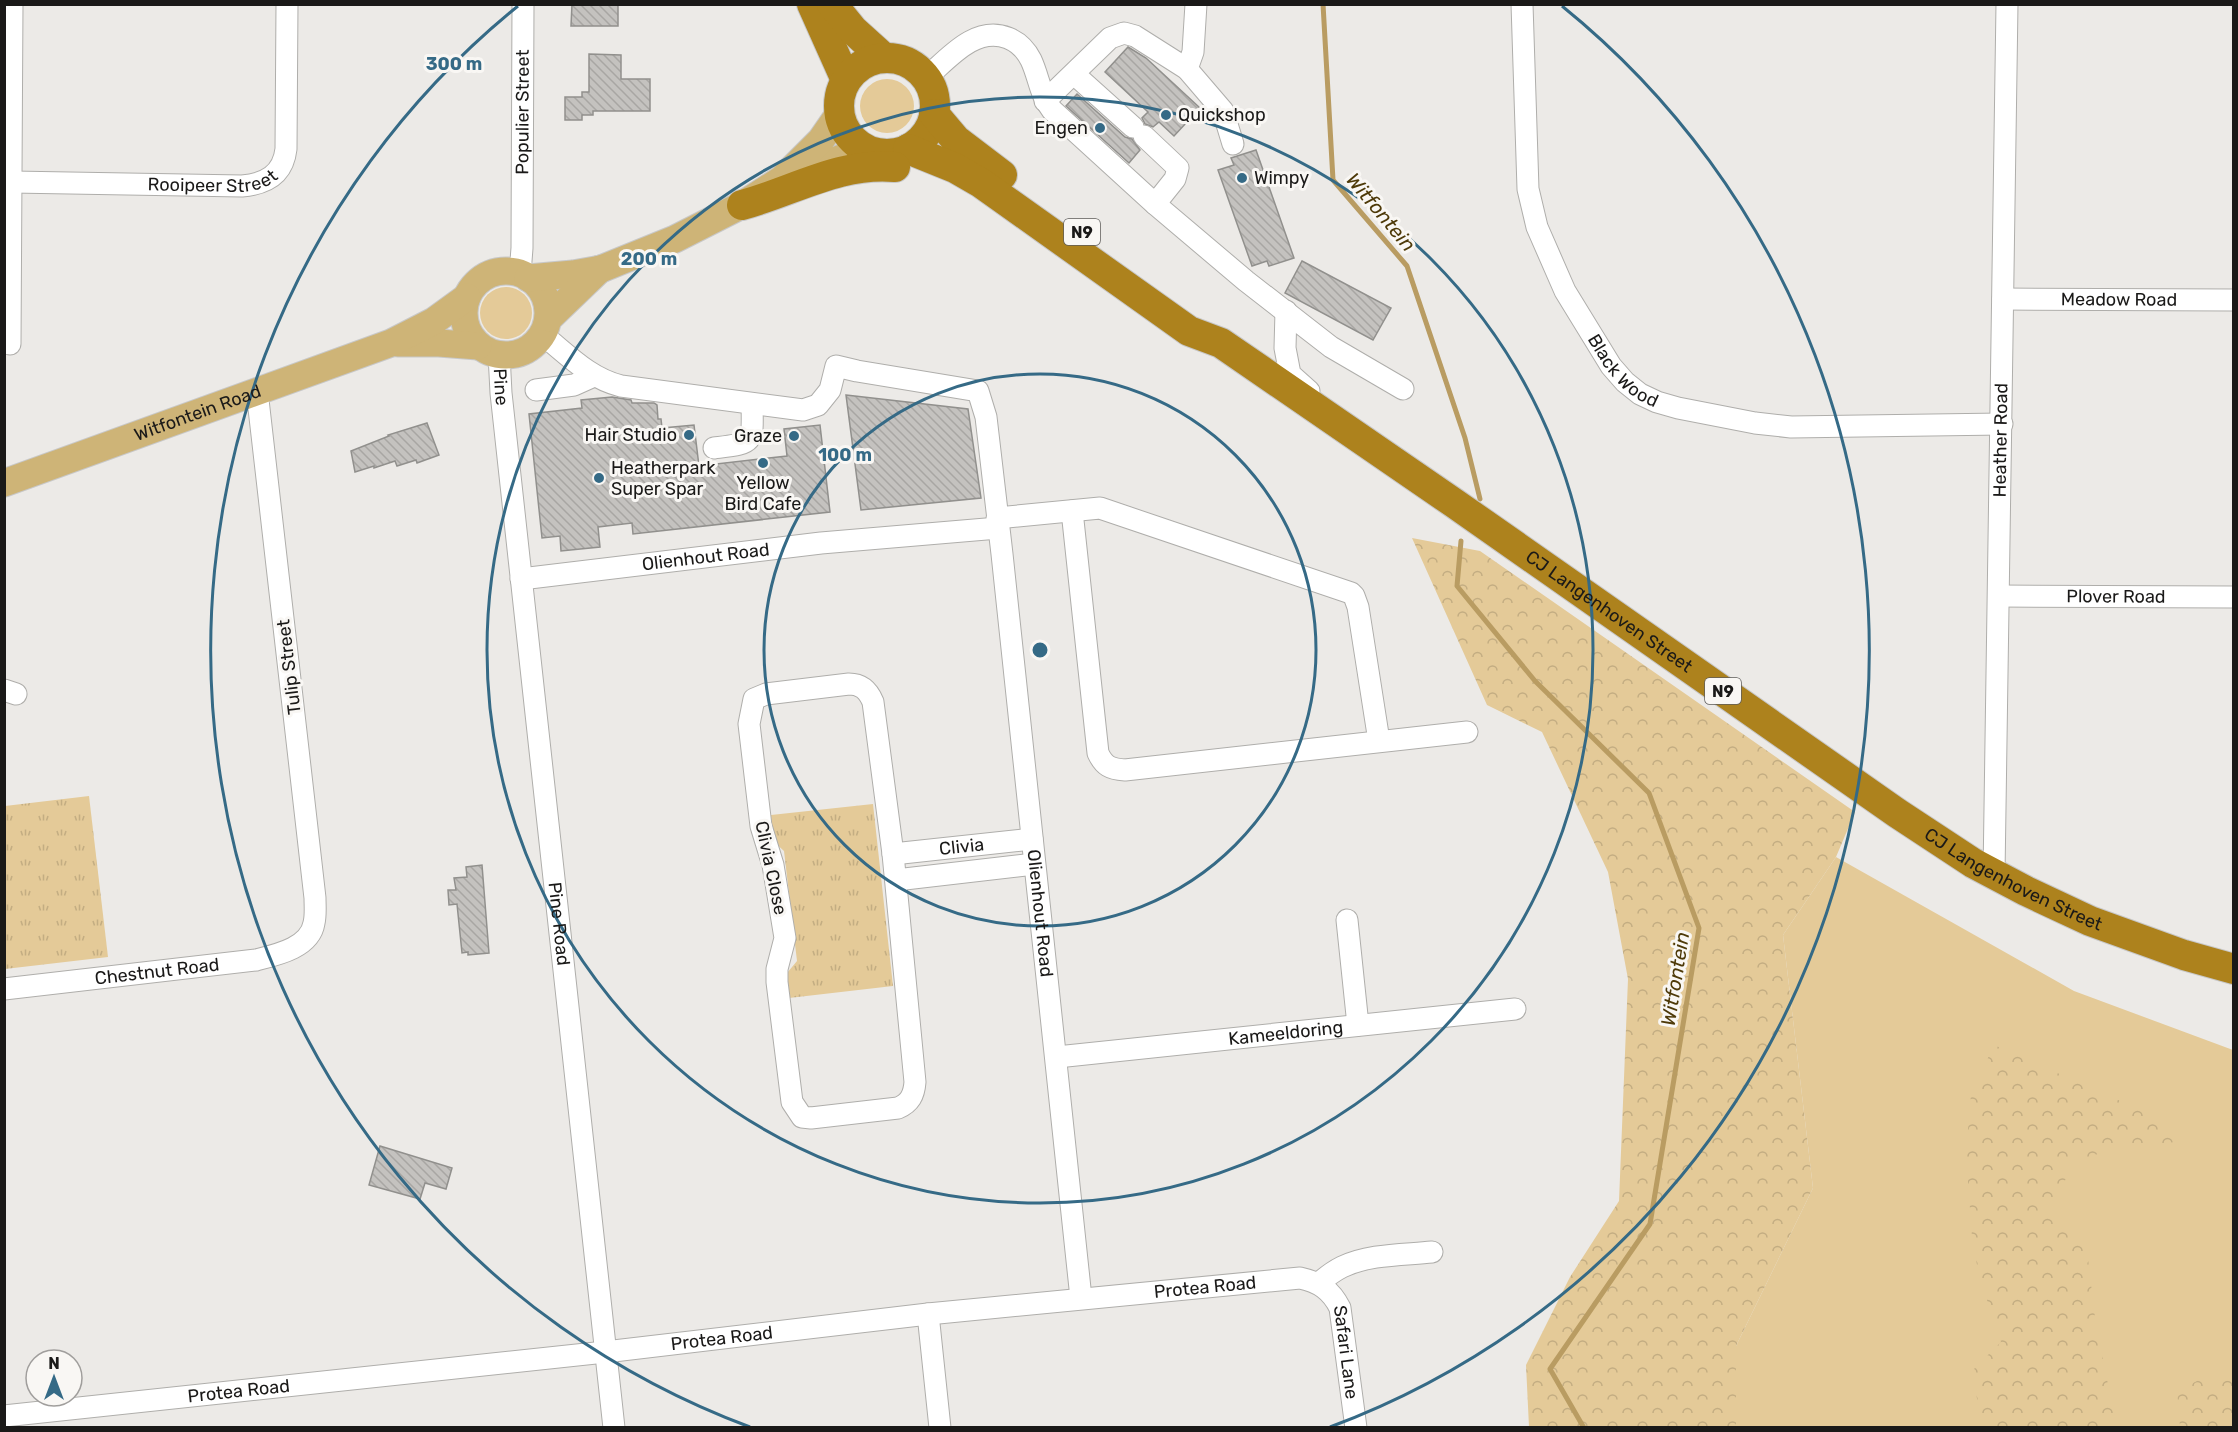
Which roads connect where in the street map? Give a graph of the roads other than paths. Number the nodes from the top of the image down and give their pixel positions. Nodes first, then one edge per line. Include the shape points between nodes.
1 (12, 4) edge
2 (287, 4) edge
3 (523, 4) edge
4 (812, 4) edge
5 (832, 4) edge
6 (1196, 4) edge
7 (1522, 4) edge
8 (2007, 4) edge
9 (884, 58) junction
10 (1187, 69) junction
11 (1074, 74) junction
12 (926, 78) junction
13 (846, 80) junction
14 (1045, 101) junction
15 (839, 114) junction
16 (934, 114) junction
17 (1233, 144) dead end
18 (865, 149) junction
19 (908, 149) junction
20 (782, 179) junction
21 (12, 182) junction
22 (1155, 204) junction
23 (742, 206) junction
24 (1022, 210) junction
25 (601, 269) junction
26 (524, 276) junction
27 (467, 297) junction
28 (2003, 299) junction
29 (2234, 300) edge
30 (1286, 311) junction
31 (546, 326) junction
32 (1221, 343) junction
33 (10, 344) dead end
34 (390, 344) junction
35 (489, 350) junction
36 (594, 376) junction
37 (1403, 389) dead end
38 (536, 390) dead end
39 (257, 391) junction
40 (752, 404) junction
41 (504, 420) joint
42 (2002, 424) junction
43 (1364, 442) junction
44 (714, 448) dead end
45 (4, 483) edge
46 (1072, 511) junction
47 (998, 523) junction
48 (521, 579) junction
49 (1999, 596) junction
50 (2234, 597) edge
51 (1467, 732) dead end
52 (1379, 741) junction
53 (1032, 839) junction
54 (893, 854) junction
55 (1034, 864) junction
56 (1994, 875) junction
57 (896, 880) junction
58 (1347, 920) dead end
59 (306, 940) joint
60 (2234, 969) edge
61 (4, 989) edge
62 (1515, 1009) dead end
63 (1358, 1025) junction
64 (1057, 1057) junction
65 (1432, 1252) dead end
66 (1319, 1283) junction
67 (1081, 1298) junction
68 (928, 1314) junction
69 (605, 1352) junction
70 (4, 1416) edge
71 (614, 1428) edge
72 (940, 1428) edge
73 (1356, 1428) edge

1 - 21 street
2 - 21 street, Rooipeer Street via 286,149 278,171 268,180 242,186
3 - 26 street, Populier Street
4 - 13 highway
5 - 9 highway
6 - 10 street via 1193,52
7 - 42 street, Black Wood via 1528,189 1537,227 1565,291 1611,366 1626,382 1657,402 1773,425 1838,428
8 - 28 street, Heather Road
9 - 12 highway via 907,62
9 - 13 highway via 866,63
10 - 11 street via 1124,33 1110,38
10 - 17 street via 1223,111
11 - 14 street
11 - 22 street via 1178,168 1175,179
12 - 14 street via 969,41 998,35 1014,41 1027,53
12 - 16 highway via 935,99
13 - 15 highway via 838,100
14 - 22 street
15 - 18 highway via 848,135
15 - 20 main road via 817,144
16 - 19 highway via 928,131
16 - 32 highway, CJ Langenhoven Street / N9 via 972,154 1173,297
18 - 19 highway, N9 via 886,154
18 - 20 main road
19 - 24 highway, CJ Langenhoven Street / N9 via 963,172
20 - 23 main road
21 - 33 street
22 - 30 street
23 - 24 highway via 837,171 886,166 943,176
23 - 25 main road
24 - 32 highway, CJ Langenhoven Street / N9 via 1189,331
25 - 26 main road
25 - 31 main road via 576,290
26 - 27 main road via 508,272 489,275
26 - 31 main road via 540,287 545,296
27 - 34 main road, Witfontein Road via 435,321
27 - 35 main road via 465,318 470,333
28 - 29 street, Meadow Road
28 - 42 street, Heather Road
30 - 37 street via 1331,347
30 - 43 street via 1285,348 1290,374
31 - 35 main road via 528,350 514,355
31 - 36 street
32 - 43 highway, CJ Langenhoven Street / N9
34 - 35 main road, Witfontein Road via 427,342
34 - 39 main road, Witfontein Road
35 - 41 street, Pine via 499,373
36 - 38 street via 574,386
36 - 40 street via 621,386
39 - 45 main road, Witfontein Road
39 - 59 street, Tulip Street via 315,898 314,925
40 - 44 street via 750,440
40 - 47 street via 803,410 818,405 830,390 836,366 978,391 986,417
41 - 48 street, Pine Road
42 - 49 street, Heather Road
43 - 56 highway, CJ Langenhoven Street / N9 via 1897,813
46 - 47 street
46 - 52 street via 1106,510 1351,593 1358,607
46 - 52 street via 1098,753 1108,767 1125,770
47 - 48 street, Olienhout Road
47 - 53 street, Olienhout Road
48 - 69 street, Pine Road
49 - 50 street, Plover Road
49 - 56 street, Heather Road
51 - 52 street
53 - 54 street, Clivia
53 - 55 street, Olienhout Road
54 - 57 street, Clivia Close
54 - 57 street, Clivia Close via 873,702 867,691 849,684 788,690 754,699 749,724 761,826 773,865 785,938 777,969 779,1001 792,1102 802,1117 898,1108 906,1105 914,1090
55 - 57 street, Clivia
55 - 64 street, Olienhout Road
56 - 60 highway, CJ Langenhoven Street / N9 via 2090,921
58 - 63 street
59 - 61 street, Chestnut Road via 280,954 256,960
62 - 63 street, Kameeldoring
63 - 64 street, Kameeldoring
64 - 67 street, Olienhout Road
65 - 66 street via 1354,1263
66 - 67 street, Protea Road via 1285,1278
66 - 73 street, Safari Lane via 1340,1308
67 - 68 street, Protea Road
68 - 69 street, Protea Road
68 - 72 street
69 - 70 street, Protea Road
69 - 71 street, Pine Road

